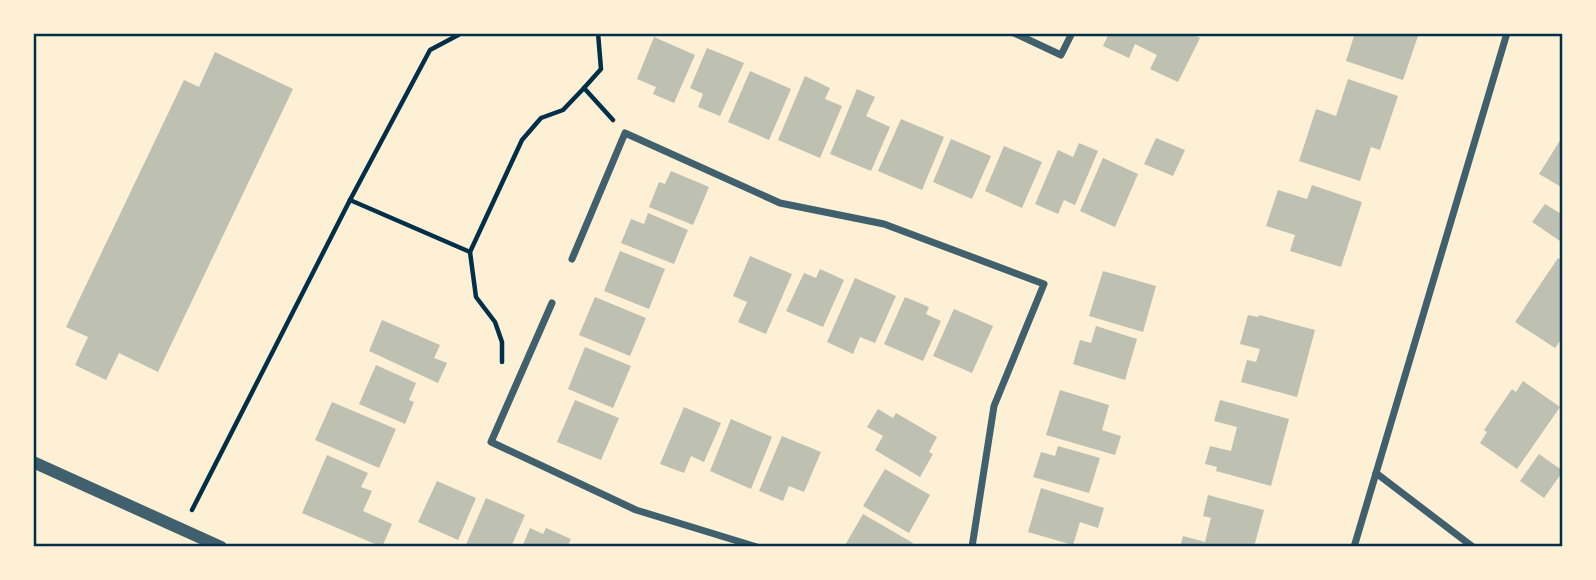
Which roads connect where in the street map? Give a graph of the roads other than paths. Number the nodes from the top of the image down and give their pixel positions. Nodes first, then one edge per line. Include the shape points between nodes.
1 (1014, 33) edge
2 (1072, 33) edge
3 (1507, 33) edge
4 (572, 259) dead end
5 (552, 303) dead end
6 (33, 462) edge
7 (1376, 473) junction
8 (214, 545) edge
9 (757, 547) edge
10 (972, 547) edge
11 (1354, 547) edge
12 (1473, 547) edge

1 - 2 street via 1061,55
3 - 7 street
4 - 10 street via 625,132 780,202 884,224 1044,284 994,407
5 - 9 street via 491,442 636,510
6 - 8 street
7 - 11 street
7 - 12 street

